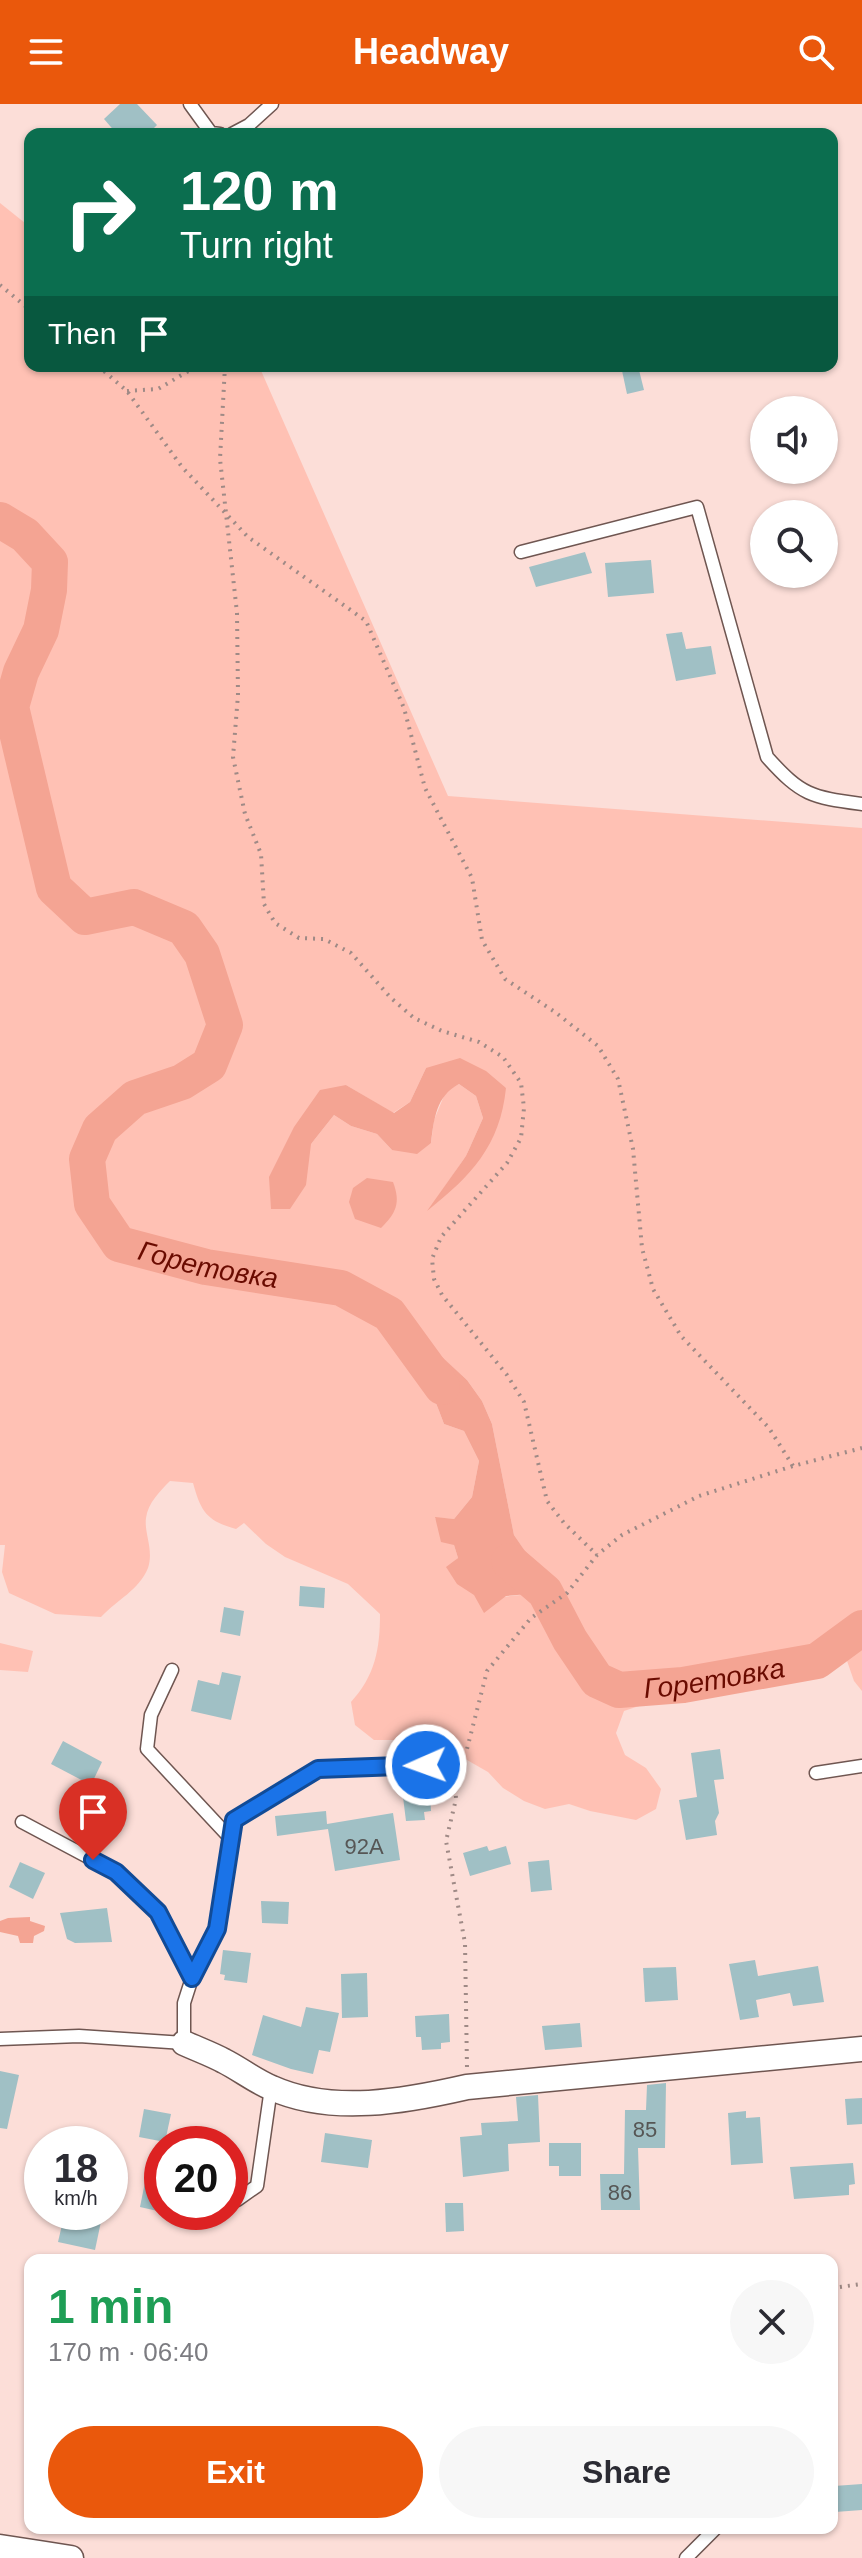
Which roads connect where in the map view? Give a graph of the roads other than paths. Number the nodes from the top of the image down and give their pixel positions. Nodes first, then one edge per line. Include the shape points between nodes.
1 (190, 104) edge
2 (272, 104) edge
3 (207, 128) edge
4 (243, 128) edge
5 (521, 552) dead end
6 (862, 804) edge
7 (172, 1670) dead end
8 (453, 1764) road end
9 (862, 1766) edge
10 (816, 1773) dead end
11 (22, 1822) dead end
12 (231, 1839) junction
13 (192, 1978) junction
14 (0, 2039) edge
15 (184, 2043) junction
16 (862, 2049) edge
17 (271, 2088) junction
18 (248, 2192) edge
19 (710, 2534) edge
20 (0, 2547) edge
21 (71, 2558) edge
22 (686, 2558) edge

1 - 3 lane
2 - 4 lane
5 - 6 lane via 697,507 767,757 789,782 816,797
7 - 12 lane via 151,1715 147,1749
8 - 12 lane via 318,1769 234,1820
9 - 10 lane
11 - 13 lane via 116,1872 158,1912
12 - 13 lane via 217,1929
13 - 15 lane via 184,2003
14 - 15 lane via 79,2036
15 - 17 street
16 - 17 street via 467,2087 410,2100 337,2102
17 - 18 lane via 257,2186
19 - 22 lane
20 - 21 street

